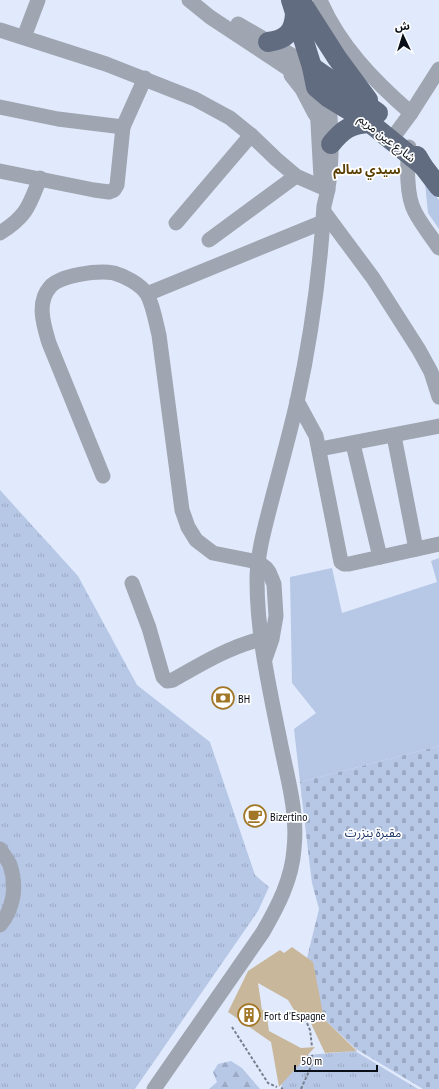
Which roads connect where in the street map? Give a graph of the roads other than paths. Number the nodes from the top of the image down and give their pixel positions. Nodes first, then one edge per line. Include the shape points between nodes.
1 (38, 0) edge
2 (320, 0) edge
3 (190, 1) edge
4 (296, 3) edge
5 (0, 30) edge
6 (24, 37) junction
7 (268, 42) junction
8 (279, 62) junction
9 (439, 69) edge
10 (145, 78) junction
11 (320, 82) junction
12 (0, 107) edge
13 (411, 113) junction
14 (375, 118) junction
15 (318, 120) junction
16 (123, 127) junction
17 (251, 135) junction
18 (331, 144) junction
19 (406, 147) junction
20 (0, 171) edge
21 (296, 176) junction
22 (40, 178) junction
23 (439, 187) edge
24 (325, 188) junction
25 (324, 213) junction
26 (176, 223) dead end
27 (0, 233) edge
28 (209, 240) dead end
29 (439, 248) edge
30 (147, 294) junction
31 (439, 398) edge
32 (297, 401) junction
33 (439, 426) edge
34 (394, 436) junction
35 (353, 444) junction
36 (320, 449) junction
37 (103, 476) dead end
38 (439, 544) edge
39 (416, 549) junction
40 (380, 557) junction
41 (258, 562) junction
42 (132, 583) dead end
43 (261, 639) junction
44 (264, 662) junction
45 (0, 849) edge
46 (0, 925) edge
47 (154, 1089) edge

1 - 6 street
2 - 13 street via 330,21 359,62
3 - 7 street, شارع عين مريم
3 - 8 street, شارع عين مريم
4 - 7 main road via 295,23 291,31 277,41
4 - 11 main road
4 - 14 main road
5 - 6 street
6 - 10 street
7 - 11 street, شارع عين مريم
8 - 11 street, شارع عين مريم
8 - 15 street via 302,89
9 - 13 street
10 - 16 street
10 - 17 street via 195,99 230,118
11 - 14 main road, شارع عين مريم
11 - 15 street
11 - 18 street
12 - 16 street via 58,119
13 - 19 street
14 - 18 main road via 348,128
14 - 19 main road, شارع عين مريم
15 - 24 street
16 - 22 street via 119,180 114,190 109,192
17 - 21 street
17 - 26 street
18 - 24 street
19 - 23 main road, شارع عين مريم
19 - 29 street via 412,206
20 - 22 street
21 - 24 street
21 - 28 street
22 - 27 street via 29,206 15,223
24 - 25 street
25 - 30 street
25 - 31 street via 373,278 420,350 431,372
25 - 32 street via 314,311
30 - 37 street via 128,279 113,273 100,273 59,280 44,296 42,310 49,343
30 - 41 street via 159,335 182,510 188,527 196,540 213,553
32 - 36 street via 316,436
32 - 41 street
33 - 34 street
34 - 35 street
34 - 39 street
35 - 36 street
35 - 40 street
36 - 40 street via 341,562 349,564
38 - 39 street
39 - 40 street
41 - 43 street
41 - 44 street via 266,568 274,584 276,605 276,626
42 - 43 street via 149,628 163,677 167,682 230,649
43 - 44 street
44 - 47 street via 293,802 294,850 287,882 278,906 263,932
45 - 46 street via 9,864 14,883 12,901

